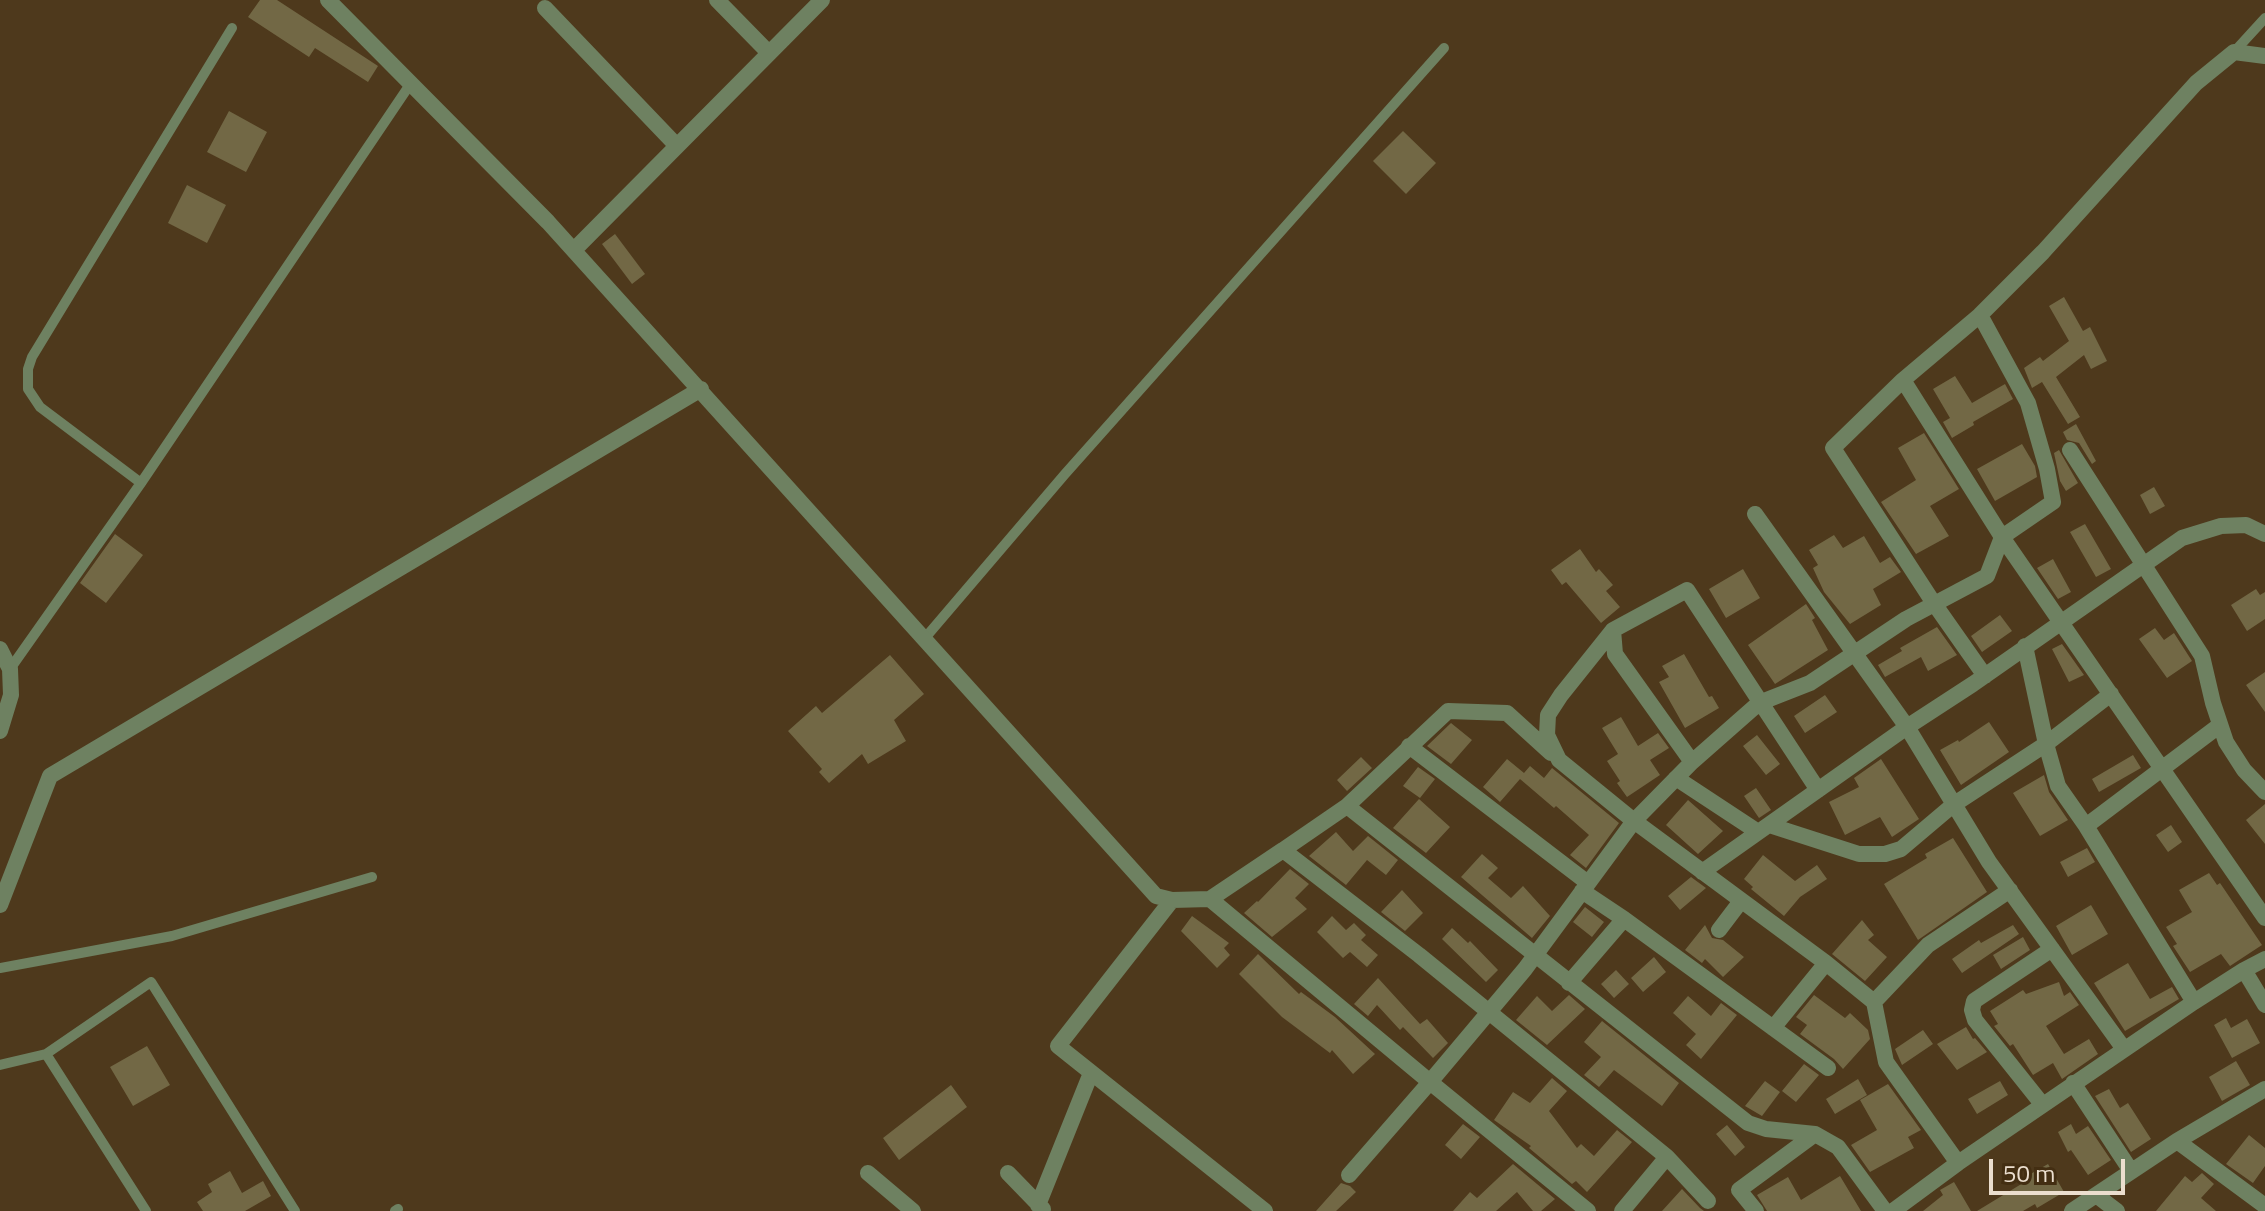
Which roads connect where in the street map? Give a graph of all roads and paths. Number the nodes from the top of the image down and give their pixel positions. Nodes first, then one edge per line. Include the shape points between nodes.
1 (328, 0) edge
2 (717, 0) edge
3 (822, 0) edge
4 (545, 8) dead end
5 (2265, 18) edge
6 (232, 28) dead end
7 (1444, 48) dead end
8 (2234, 52) junction
9 (769, 53) junction
10 (2265, 56) edge
11 (411, 83) junction
12 (677, 146) junction
13 (574, 250) junction
14 (1980, 315) junction
15 (1903, 380) junction
16 (701, 389) junction
17 (2070, 450) dead end
18 (141, 483) junction
19 (1755, 514) dead end
20 (2265, 534) edge
21 (2002, 537) junction
22 (2144, 564) junction
23 (1933, 602) junction
24 (2061, 621) junction
25 (1613, 630) junction
26 (925, 638) junction
27 (2025, 646) junction
28 (0, 649) edge
29 (1855, 654) junction
30 (10, 669) junction
31 (1985, 676) junction
32 (2111, 694) junction
33 (1759, 703) junction
34 (2220, 725) junction
35 (1907, 727) junction
36 (0, 731) edge
37 (2046, 744) junction
38 (1409, 746) junction
39 (1559, 760) junction
40 (1692, 762) junction
41 (2162, 768) junction
42 (1676, 778) junction
43 (1818, 790) junction
44 (2265, 792) edge
45 (1953, 805) junction
46 (1347, 806) junction
47 (1634, 821) junction
48 (2086, 826) junction
49 (1763, 829) junction
50 (1283, 850) junction
51 (1702, 872) junction
52 (372, 877) dead end
53 (1585, 887) junction
54 (2010, 890) junction
55 (1210, 899) junction
56 (1172, 900) junction
57 (1741, 901) junction
58 (0, 905) edge
59 (2265, 918) edge
60 (1624, 919) junction
61 (1719, 930) dead end
62 (2052, 949) junction
63 (1534, 956) junction
64 (2265, 959) edge
65 (1826, 963) junction
66 (0, 968) edge
67 (2244, 970) junction
68 (1569, 983) junction
69 (1874, 1002) junction
70 (2194, 1002) junction
71 (2265, 1005) edge
72 (1489, 1012) junction
73 (1773, 1028) junction
74 (2124, 1049) junction
75 (46, 1054) junction
76 (0, 1065) edge
77 (1828, 1068) dead end
78 (1091, 1073) junction
79 (1430, 1082) junction
80 (2073, 1083) junction
81 (2264, 1090) edge
82 (2042, 1104) junction
83 (1815, 1134) junction
84 (2177, 1141) junction
85 (1667, 1157) junction
86 (1958, 1163) junction
87 (2131, 1171) junction
88 (868, 1173) dead end
89 (1008, 1173) dead end
90 (1349, 1175) dead end
91 (2096, 1195) junction
92 (1708, 1201) dead end
93 (2265, 1206) edge
94 (1042, 1208) edge
95 (146, 1211) edge
96 (295, 1211) edge
97 (913, 1211) edge
98 (1265, 1211) edge
99 (1588, 1211) edge
100 (1622, 1211) edge
101 (1756, 1211) edge
102 (1885, 1211) edge
103 (1893, 1211) edge
104 (2072, 1211) edge
105 (2117, 1211) edge

1 - 11 street
2 - 9 street
3 - 9 street
4 - 12 street
5 - 8 lane
6 - 18 lane via 28,369 28,389 40,407
7 - 26 lane
8 - 10 street
8 - 14 street via 2196,83
9 - 12 street
11 - 13 street
11 - 18 lane
12 - 13 street
13 - 16 street
14 - 15 street
14 - 21 street via 2028,403 2053,502
15 - 21 street
15 - 23 street via 1833,448
16 - 26 street
16 - 58 street via 50,776
17 - 22 street
18 - 30 lane
19 - 29 street
20 - 22 street via 2246,525 2221,526 2182,538
21 - 23 street via 1987,576
21 - 24 street
22 - 24 street
22 - 34 street via 2202,656
23 - 29 street
23 - 31 street
24 - 27 street
24 - 32 street
25 - 33 street via 1687,590
25 - 39 street via 1548,715 1547,735
25 - 40 street via 1615,654
26 - 56 street via 1156,896
27 - 31 street
27 - 37 street
28 - 30 street
29 - 33 street via 1810,683
29 - 35 street
30 - 36 street via 11,695
31 - 35 street
32 - 37 street
32 - 41 street
33 - 40 street
33 - 43 street
34 - 41 street
34 - 44 street via 2244,770
35 - 43 street
35 - 45 street
37 - 45 street
37 - 48 street via 2058,786
38 - 39 street via 1448,711 1507,713
38 - 46 street
38 - 53 street
39 - 47 street
40 - 42 street
41 - 48 street
41 - 59 street
42 - 47 street
42 - 49 street
43 - 49 street
45 - 49 street via 1901,849 1885,854 1859,854
45 - 54 street
46 - 50 street
46 - 63 street
47 - 51 street
47 - 53 street
48 - 70 street
49 - 51 street
50 - 55 street
50 - 72 street
51 - 57 street
52 - 66 lane via 172,936
53 - 60 street
53 - 63 street
54 - 62 street
54 - 69 street via 1928,945
55 - 56 street
55 - 79 street
56 - 78 street via 1058,1046
57 - 61 street
57 - 65 street
60 - 68 street
60 - 73 street
62 - 74 street
62 - 82 street via 1974,1001 1972,1010
63 - 68 street
63 - 72 street
64 - 67 street
65 - 69 street
65 - 73 street
67 - 70 street
67 - 71 street
68 - 83 street via 1748,1123
69 - 86 street via 1886,1062
70 - 74 street
72 - 79 street
72 - 85 street
73 - 77 street
74 - 80 street
75 - 76 lane
75 - 95 lane
75 - 96 lane via 151,982
78 - 94 street
78 - 98 street
79 - 90 street
79 - 99 street
80 - 82 street
80 - 87 street
81 - 84 street
82 - 86 street
83 - 101 street via 1739,1190
83 - 102 street via 1838,1147
84 - 87 street
84 - 93 street
85 - 92 street
85 - 100 street
86 - 103 street
87 - 91 street
88 - 97 street
89 - 94 street
91 - 104 street
91 - 105 street

